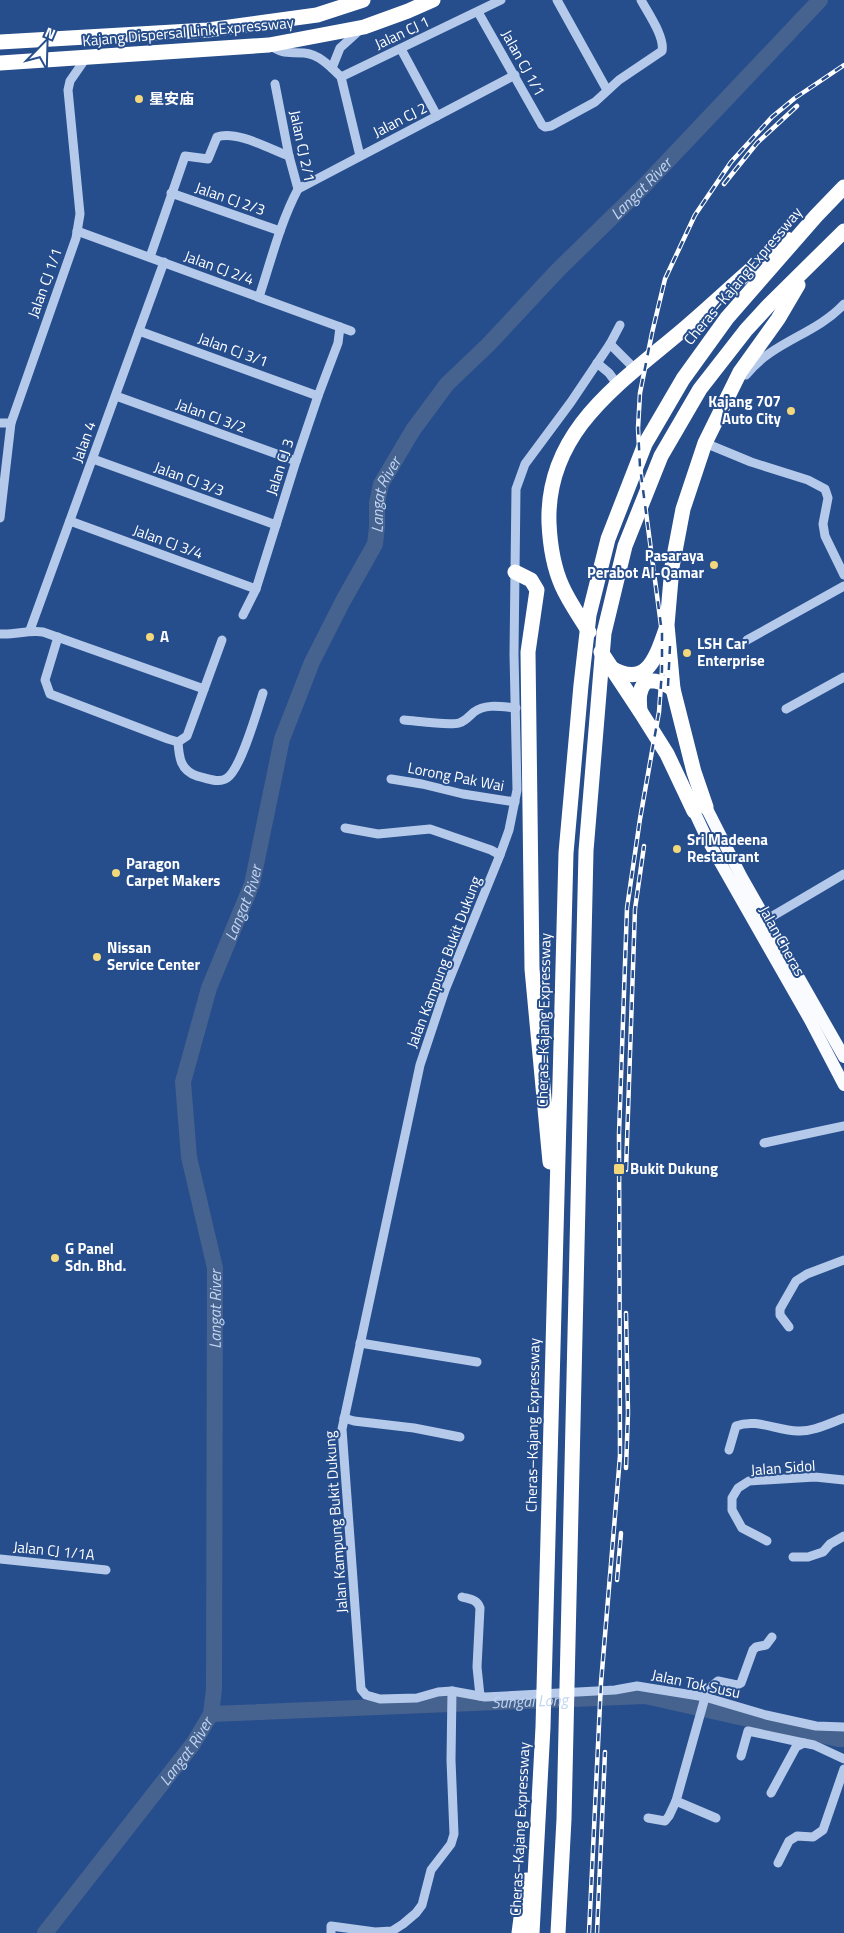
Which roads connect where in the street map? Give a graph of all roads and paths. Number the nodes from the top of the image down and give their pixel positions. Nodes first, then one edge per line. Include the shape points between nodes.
1 (363, 0) edge
2 (433, 0) edge
3 (501, 0) edge
4 (557, 0) edge
5 (640, 0) edge
6 (478, 12) junction
7 (364, 27) junction
8 (0, 42) edge
9 (268, 45) junction
10 (401, 49) junction
11 (86, 58) junction
12 (0, 63) edge
13 (332, 68) junction
14 (515, 76) junction
15 (341, 77) junction
16 (275, 84) dead end
17 (606, 90) junction
18 (437, 116) junction
19 (288, 156) junction
20 (360, 156) junction
21 (844, 188) edge
22 (298, 189) junction
23 (171, 193) junction
24 (816, 216) junction
25 (77, 231) junction
26 (280, 231) junction
27 (844, 231) edge
28 (150, 257) junction
29 (164, 262) junction
30 (807, 268) junction
31 (259, 297) junction
32 (844, 304) edge
33 (620, 324) dead end
34 (340, 327) junction
35 (139, 331) junction
36 (351, 331) dead end
37 (610, 344) junction
38 (597, 363) junction
39 (635, 370) junction
40 (617, 384) junction
41 (728, 394) junction
42 (116, 396) junction
43 (318, 396) junction
44 (0, 423) edge
45 (11, 423) junction
46 (705, 443) junction
47 (93, 459) junction
48 (296, 461) junction
49 (0, 518) edge
50 (70, 521) junction
51 (276, 525) junction
52 (515, 572) junction
53 (844, 576) edge
54 (844, 586) edge
55 (256, 589) junction
56 (243, 615) dead end
57 (668, 626) junction
58 (30, 630) junction
59 (0, 634) edge
60 (58, 637) junction
61 (222, 640) dead end
62 (747, 640) dead end
63 (609, 666) junction
64 (844, 677) edge
65 (204, 689) junction
66 (673, 689) junction
67 (263, 693) dead end
68 (516, 708) junction
69 (786, 709) dead end
70 (640, 710) junction
71 (404, 720) dead end
72 (178, 742) junction
73 (392, 779) dead end
74 (515, 802) junction
75 (700, 809) junction
76 (345, 828) dead end
77 (500, 855) junction
78 (844, 874) edge
79 (766, 920) junction
80 (844, 1057) edge
81 (844, 1085) edge
82 (844, 1126) edge
83 (764, 1143) dead end
84 (556, 1233) junction
85 (844, 1260) edge
86 (789, 1327) dead end
87 (360, 1343) junction
88 (477, 1362) dead end
89 (344, 1418) junction
90 (844, 1418) edge
91 (460, 1437) dead end
92 (729, 1450) dead end
93 (844, 1480) edge
94 (844, 1536) edge
95 (767, 1541) dead end
96 (793, 1557) dead end
97 (0, 1559) edge
98 (106, 1570) dead end
99 (462, 1597) dead end
100 (772, 1637) dead end
101 (452, 1694) junction
102 (480, 1696) junction
103 (705, 1699) junction
104 (844, 1727) edge
105 (804, 1743) junction
106 (741, 1756) dead end
107 (844, 1758) edge
108 (844, 1769) edge
109 (771, 1793) dead end
110 (676, 1801) junction
111 (648, 1818) dead end
112 (716, 1818) dead end
113 (537, 1832) junction
114 (778, 1863) dead end
115 (331, 1933) edge
116 (519, 1933) edge
117 (532, 1933) edge
118 (558, 1933) edge

1 - 8 highway, Kajang Dispersal Link Expressway via 309,16 208,30
2 - 7 highway, Kajang Dispersal Link Expressway
3 - 6 street, Jalan CJ 1
4 - 17 street
5 - 17 street via 661,37 662,51
6 - 10 street, Jalan CJ 1
6 - 14 street, Jalan CJ 1/1
7 - 9 highway, Kajang Dispersal Link Expressway
7 - 13 street via 340,48
9 - 11 highway, Kajang Dispersal Link Expressway
9 - 13 street via 287,54 313,56
10 - 15 street, Jalan CJ 1
10 - 18 street
11 - 12 highway, Kajang Dispersal Link Expressway
11 - 25 street, Jalan CJ 1/1 via 70,81 68,90 80,214
13 - 15 street
14 - 17 street, Jalan CJ 1/1 via 545,127 596,102
14 - 18 street, Jalan CJ 2
15 - 20 street
16 - 19 street, Jalan CJ 2/1
18 - 20 street, Jalan CJ 2
19 - 22 street, Jalan CJ 2/1
19 - 23 street via 225,134 217,137 208,159 185,156
20 - 22 street, Jalan CJ 2
21 - 24 highway, Cheras–Kajang Expressway
22 - 26 street, Jalan CJ 2/1
23 - 26 street, Jalan CJ 2/3
23 - 28 street
24 - 39 highway via 756,263
24 - 84 highway, Cheras–Kajang Expressway via 728,318 683,379 645,444 608,539 589,615 566,853
25 - 28 street, Jalan CJ 2/4
25 - 45 street, Jalan CJ 1/1
26 - 31 street, Jalan CJ 2/1
27 - 30 highway
28 - 29 street, Jalan CJ 2/4
29 - 31 street, Jalan CJ 2/4
29 - 35 street, Jalan 4
30 - 41 highway via 778,319
30 - 118 highway via 746,330 700,389 661,456 625,546 604,633 586,851 564,1818
31 - 34 street, Jalan CJ 2/4
32 - 41 street via 813,329 769,352
33 - 37 street, Jalan Kampung Bukit Dukung
34 - 36 street, Jalan CJ 2/4
34 - 43 street, Jalan CJ 3 via 338,343
35 - 42 street, Jalan 4
35 - 43 street, Jalan CJ 3/1
37 - 38 street, Jalan Kampung Bukit Dukung
37 - 39 street
38 - 40 street
38 - 52 street, Jalan Kampung Bukit Dukung via 525,464 516,489
39 - 40 highway
40 - 63 highway via 586,417 566,446 548,504 550,546 562,586
41 - 46 highway
42 - 47 street, Jalan 4
42 - 48 street, Jalan CJ 3/2
43 - 48 street, Jalan CJ 3
44 - 45 street
45 - 49 street, Jalan CJ 1/1
46 - 53 street via 825,489 828,498 823,524 825,536
46 - 57 highway via 683,509 672,567
47 - 50 street, Jalan 4
47 - 51 street, Jalan CJ 3/3
48 - 51 street, Jalan CJ 3
50 - 55 street, Jalan CJ 3/4
50 - 58 street, Jalan 4
51 - 55 street, Jalan CJ 3
52 - 68 street, Jalan Kampung Bukit Dukung
52 - 84 highway via 531,580 537,590 528,652 532,969
54 - 62 street
55 - 56 street, Jalan CJ 3
57 - 63 highway via 653,662 643,672 620,673
57 - 66 highway
58 - 59 street
58 - 60 street
60 - 65 street
60 - 72 street via 45,680 50,694
61 - 65 street
63 - 70 highway
64 - 69 street
65 - 72 street via 187,736
66 - 70 highway via 654,680 646,681 640,688
66 - 75 highway
67 - 72 street via 236,768 226,779 216,781 184,768 179,758
68 - 71 street via 482,708 457,723
68 - 74 street, Jalan Kampung Bukit Dukung
70 - 75 highway
73 - 74 street, Lorong Pak Wai
74 - 77 street, Jalan Kampung Bukit Dukung
75 - 79 main road, Jalan Cheras
75 - 81 main road, Jalan Cheras via 708,841
76 - 77 street via 378,834 430,829
77 - 87 street, Jalan Kampung Bukit Dukung via 445,990 420,1065
78 - 79 street
79 - 80 main road, Jalan Cheras
82 - 83 street
84 - 113 highway, Cheras–Kajang Expressway via 545,1668
85 - 86 street via 807,1274 796,1282 780,1309 780,1315
87 - 88 street
87 - 89 street, Jalan Kampung Bukit Dukung
89 - 91 street
89 - 101 street, Jalan Kampung Bukit Dukung via 342,1429 361,1689 366,1695 380,1699 417,1698 438,1692
90 - 92 street via 797,1432 751,1422 740,1424 736,1426
93 - 95 street, Jalan Sidol via 750,1481 738,1488 732,1498 732,1510 742,1528
94 - 96 street via 823,1552
97 - 98 street, Jalan CJ 1/1A
99 - 102 street via 475,1600 480,1608 477,1667
100 - 103 street via 766,1645 753,1650 741,1683 718,1681
101 - 102 street, Jalan Tok Susu
101 - 115 street via 454,1834 451,1844 431,1870 422,1905 392,1931 331,1926
102 - 103 street, Jalan Tok Susu via 616,1690 637,1686
103 - 104 street, Jalan Tok Susu via 816,1726
103 - 110 street
105 - 106 street via 748,1731
105 - 107 street
105 - 109 street via 796,1747
108 - 114 street via 823,1830 813,1837 797,1836 789,1841
110 - 111 street via 665,1820
110 - 112 street
113 - 116 highway via 527,1869
113 - 117 highway, Cheras–Kajang Expressway

